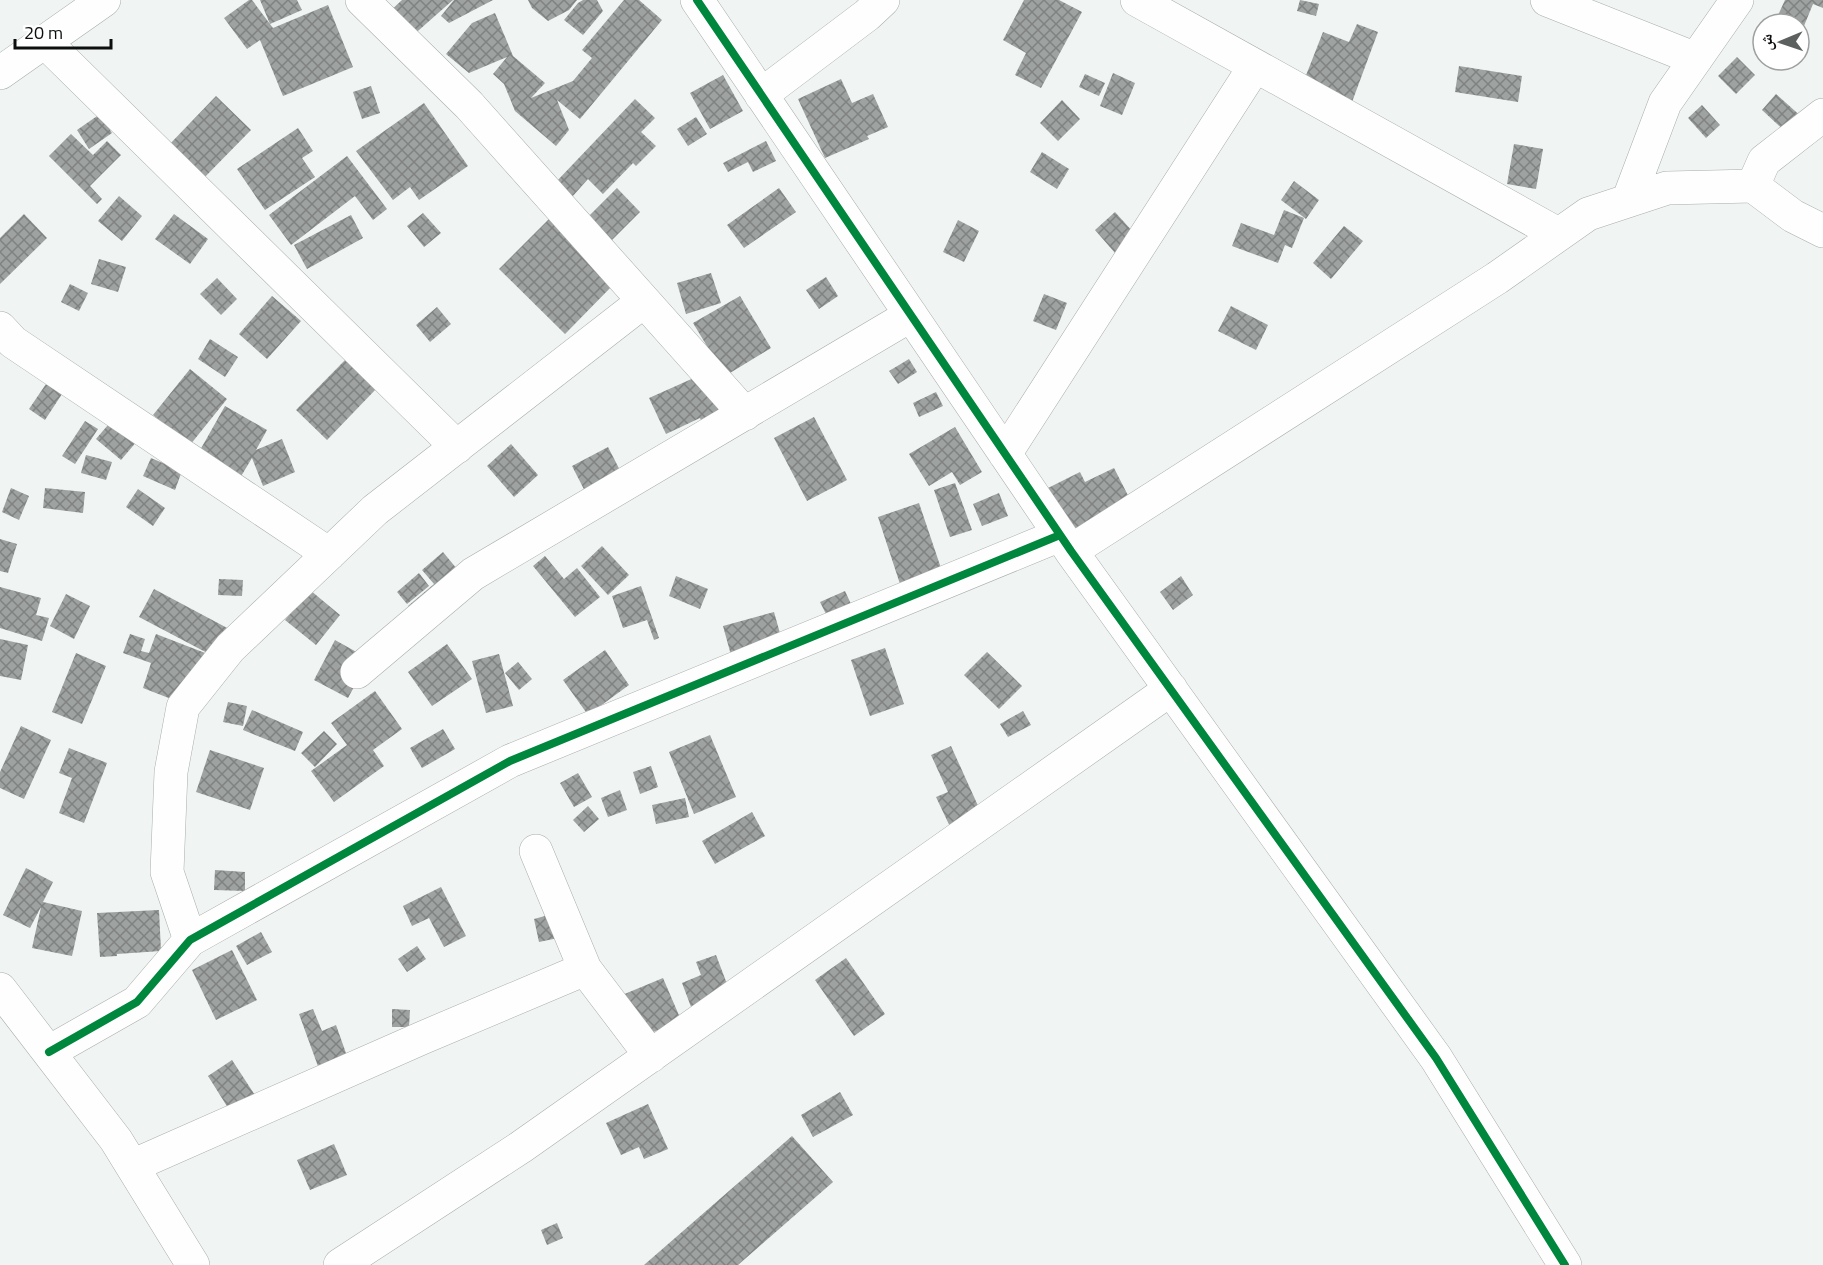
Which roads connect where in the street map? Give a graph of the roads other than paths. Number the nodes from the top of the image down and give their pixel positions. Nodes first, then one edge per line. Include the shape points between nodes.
1 (104, 0) edge
2 (362, 0) edge
3 (697, 0) edge
4 (883, 0) edge
5 (1137, 0) edge
6 (1547, 0) edge
7 (1737, 0) edge
8 (45, 42) junction
9 (1696, 59) junction
10 (1255, 66) junction
11 (0, 74) edge
12 (761, 95) junction
13 (1823, 115) edge
14 (1753, 186) junction
15 (1628, 201) junction
16 (1823, 231) edge
17 (1558, 234) junction
18 (644, 301) junction
19 (910, 315) junction
20 (4, 340) edge
21 (745, 414) junction
22 (457, 447) junction
23 (1005, 454) junction
24 (1065, 543) junction
25 (329, 554) junction
26 (357, 672) dead end
27 (1171, 689) junction
28 (536, 850) dead end
29 (190, 940) junction
30 (585, 969) junction
31 (0, 989) edge
32 (49, 1052) junction
33 (651, 1056) junction
34 (132, 1166) junction
35 (193, 1265) edge
36 (340, 1265) edge
37 (1565, 1265) edge

1 - 8 street
2 - 18 street via 469,105
3 - 12 street
4 - 12 street
5 - 10 street
6 - 9 street
7 - 9 street
8 - 11 street
8 - 22 street
9 - 15 street via 1665,103
10 - 17 street
10 - 23 street
12 - 19 street
13 - 14 street via 1764,161
14 - 15 street via 1667,188
14 - 16 street via 1793,216
15 - 17 street via 1588,214
17 - 24 street via 1487,284
18 - 21 street
18 - 22 street
19 - 21 street
19 - 23 street
20 - 25 street
21 - 26 street via 473,574
22 - 25 street via 375,510
23 - 24 street
24 - 27 street
24 - 29 street via 510,761
25 - 29 street via 230,648 183,707 171,772 167,872
27 - 33 street
27 - 37 street via 1436,1058
28 - 30 street
29 - 32 street via 138,1002
30 - 33 street
30 - 34 street
31 - 32 street
32 - 34 street
33 - 36 street via 521,1147
34 - 35 street

